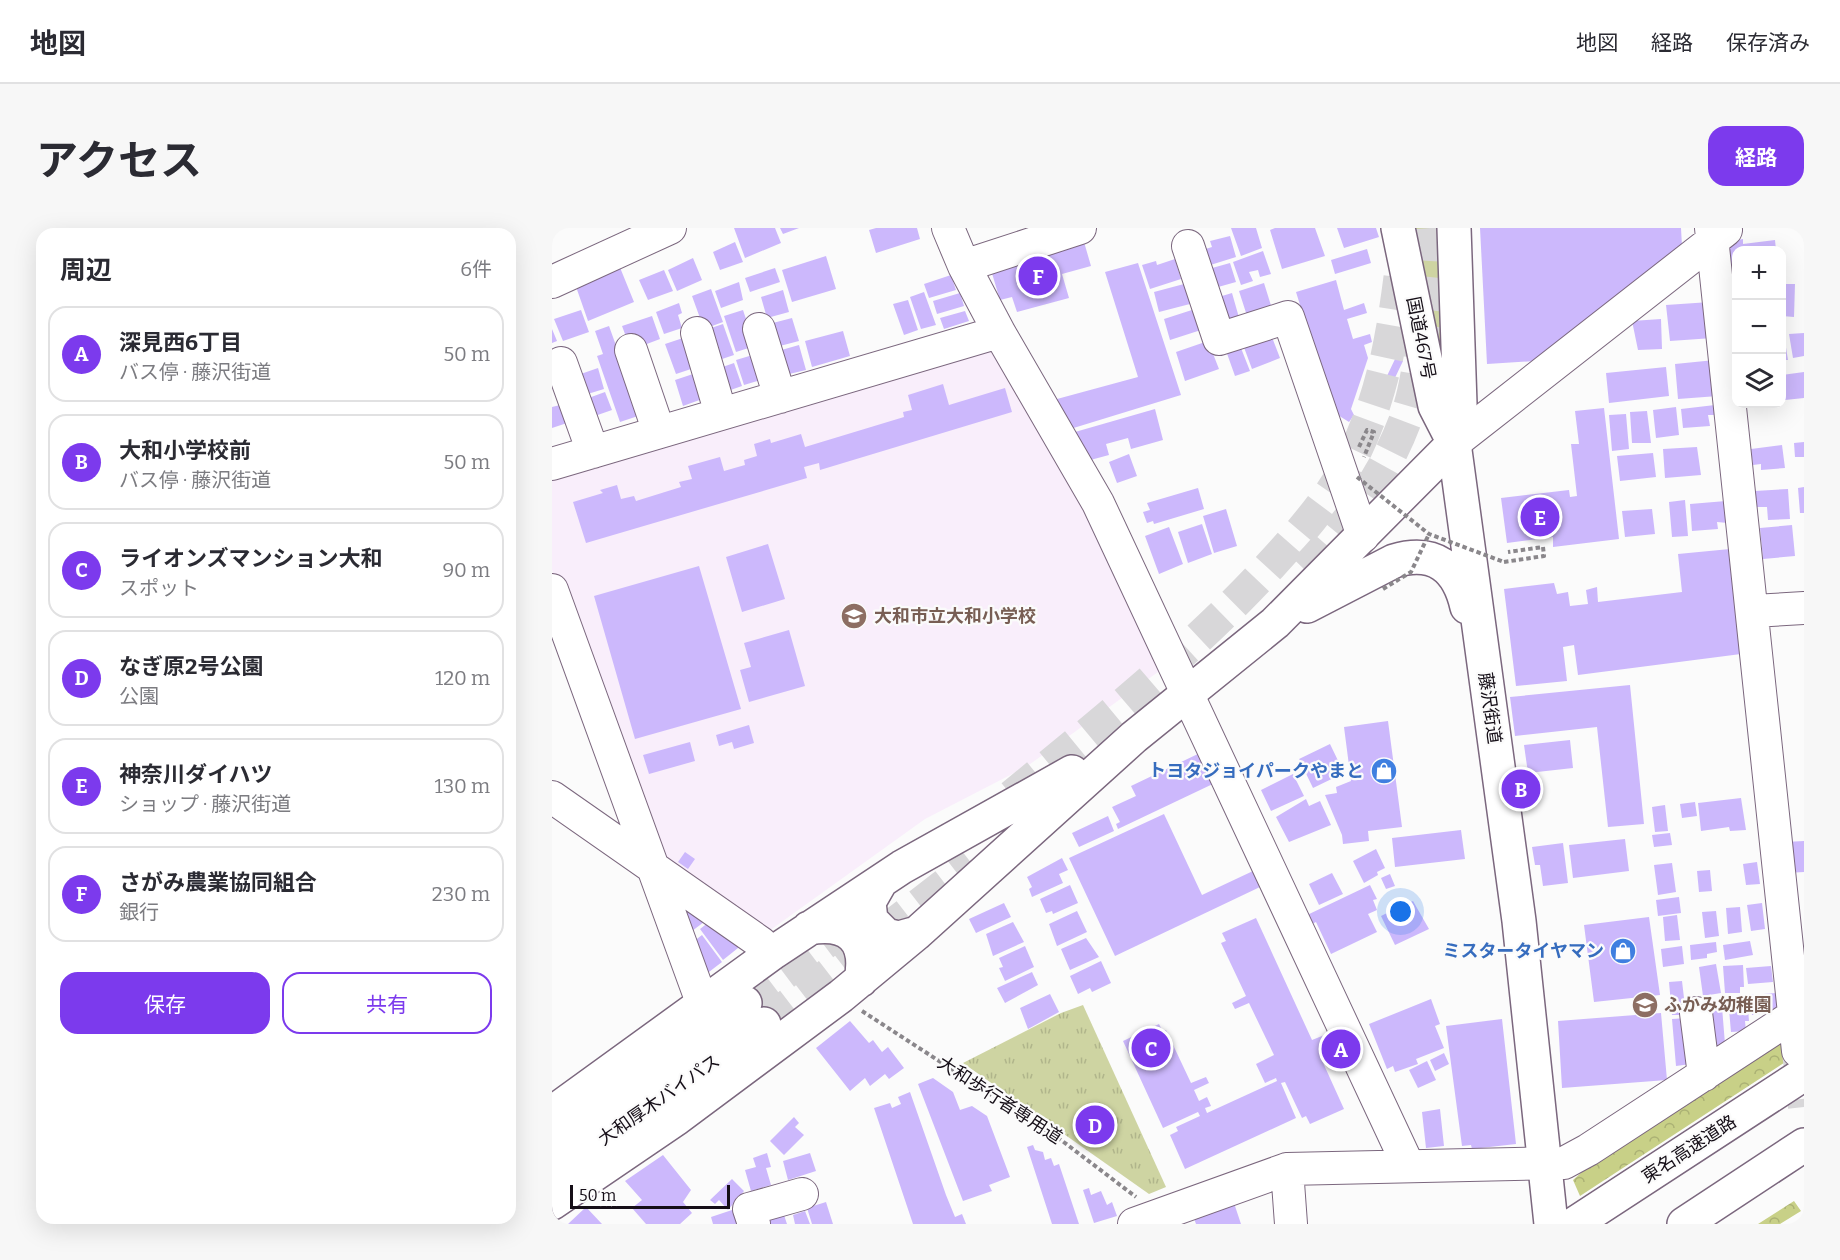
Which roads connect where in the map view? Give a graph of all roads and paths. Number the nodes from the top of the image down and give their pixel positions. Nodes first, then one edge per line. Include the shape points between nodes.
1 (670, 228) edge
2 (948, 228) edge
3 (1080, 228) edge
4 (1398, 228) edge
5 (1454, 228) edge
6 (1718, 232) edge
7 (628, 237) edge
8 (1189, 242) edge
9 (964, 266) junction
10 (552, 282) edge
11 (759, 329) dead end
12 (999, 332) junction
13 (697, 333) dead end
14 (631, 350) dead end
15 (561, 363) dead end
16 (780, 397) junction
17 (722, 414) junction
18 (659, 432) junction
19 (1454, 443) junction
20 (593, 452) junction
21 (552, 464) edge
22 (1356, 477) dead end
23 (1428, 534) junction
24 (1363, 536) junction
25 (1508, 552) dead end
26 (1383, 589) dead end
27 (552, 590) edge
28 (1804, 608) edge
29 (1753, 611) junction
30 (1275, 623) junction
31 (1188, 694) junction
32 (1490, 709) junction
33 (1134, 737) junction
34 (552, 797) edge
35 (653, 867) junction
36 (881, 881) junction
37 (809, 928) junction
38 (917, 933) junction
39 (761, 943) dead end
40 (861, 995) junction
41 (703, 1005) junction
42 (1799, 1012) edge
43 (1696, 1013) dead end
44 (1801, 1062) edge
45 (1704, 1075) junction
46 (552, 1113) edge
47 (552, 1140) edge
48 (1804, 1145) edge
49 (1545, 1164) junction
50 (1408, 1166) junction
51 (1287, 1169) junction
52 (552, 1174) edge
53 (802, 1194) dead end
54 (552, 1203) edge
55 (1147, 1220) edge
56 (754, 1224) edge
57 (1291, 1224) edge
58 (1551, 1224) edge
59 (1574, 1224) edge
60 (1684, 1224) edge

1 - 7 street
2 - 9 street
3 - 9 street
4 - 19 highway, 国道467号 via 1435,406
5 - 19 highway, 藤沢街道 via 1460,404
6 - 19 street
6 - 29 street
7 - 10 street
8 - 24 street via 1219,339 1288,317
9 - 12 street
11 - 16 street
12 - 16 street
12 - 31 street via 1098,503
13 - 17 street
14 - 18 street
15 - 20 street
16 - 17 street
17 - 18 street
18 - 20 street
19 - 24 highway
19 - 32 highway, 藤沢街道
20 - 21 street
22 - 23 path, bridge
23 - 25 path, bridge via 1504,562 1544,556 1543,547
23 - 26 path, bridge via 1410,572
24 - 30 highway
27 - 35 street
28 - 29 street
29 - 42 street
30 - 31 highway
30 - 32 highway via 1394,561 1410,556 1444,564 1463,593
31 - 33 highway
31 - 50 street
32 - 49 highway, 藤沢街道 via 1519,921
33 - 36 highway
33 - 38 highway
34 - 35 street
35 - 39 street
35 - 41 street
36 - 37 highway
36 - 38 highway via 869,902 871,920 886,935 899,938
37 - 40 highway via 829,925 858,941 863,957
37 - 41 highway
38 - 40 highway
40 - 54 highway
40 - 55 path, 大和歩行者専用道 via 1061,1140
41 - 46 highway
42 - 44 street
42 - 45 street
43 - 45 street
44 - 59 highway, 東名高速道路
45 - 49 street via 1588,1150 1564,1163
47 - 52 highway, 大和厚木バイパス via 652,1072 755,1013
48 - 60 highway
49 - 50 street
49 - 58 highway, 藤沢街道
50 - 51 street
51 - 55 street
51 - 57 street
53 - 56 street via 749,1209

